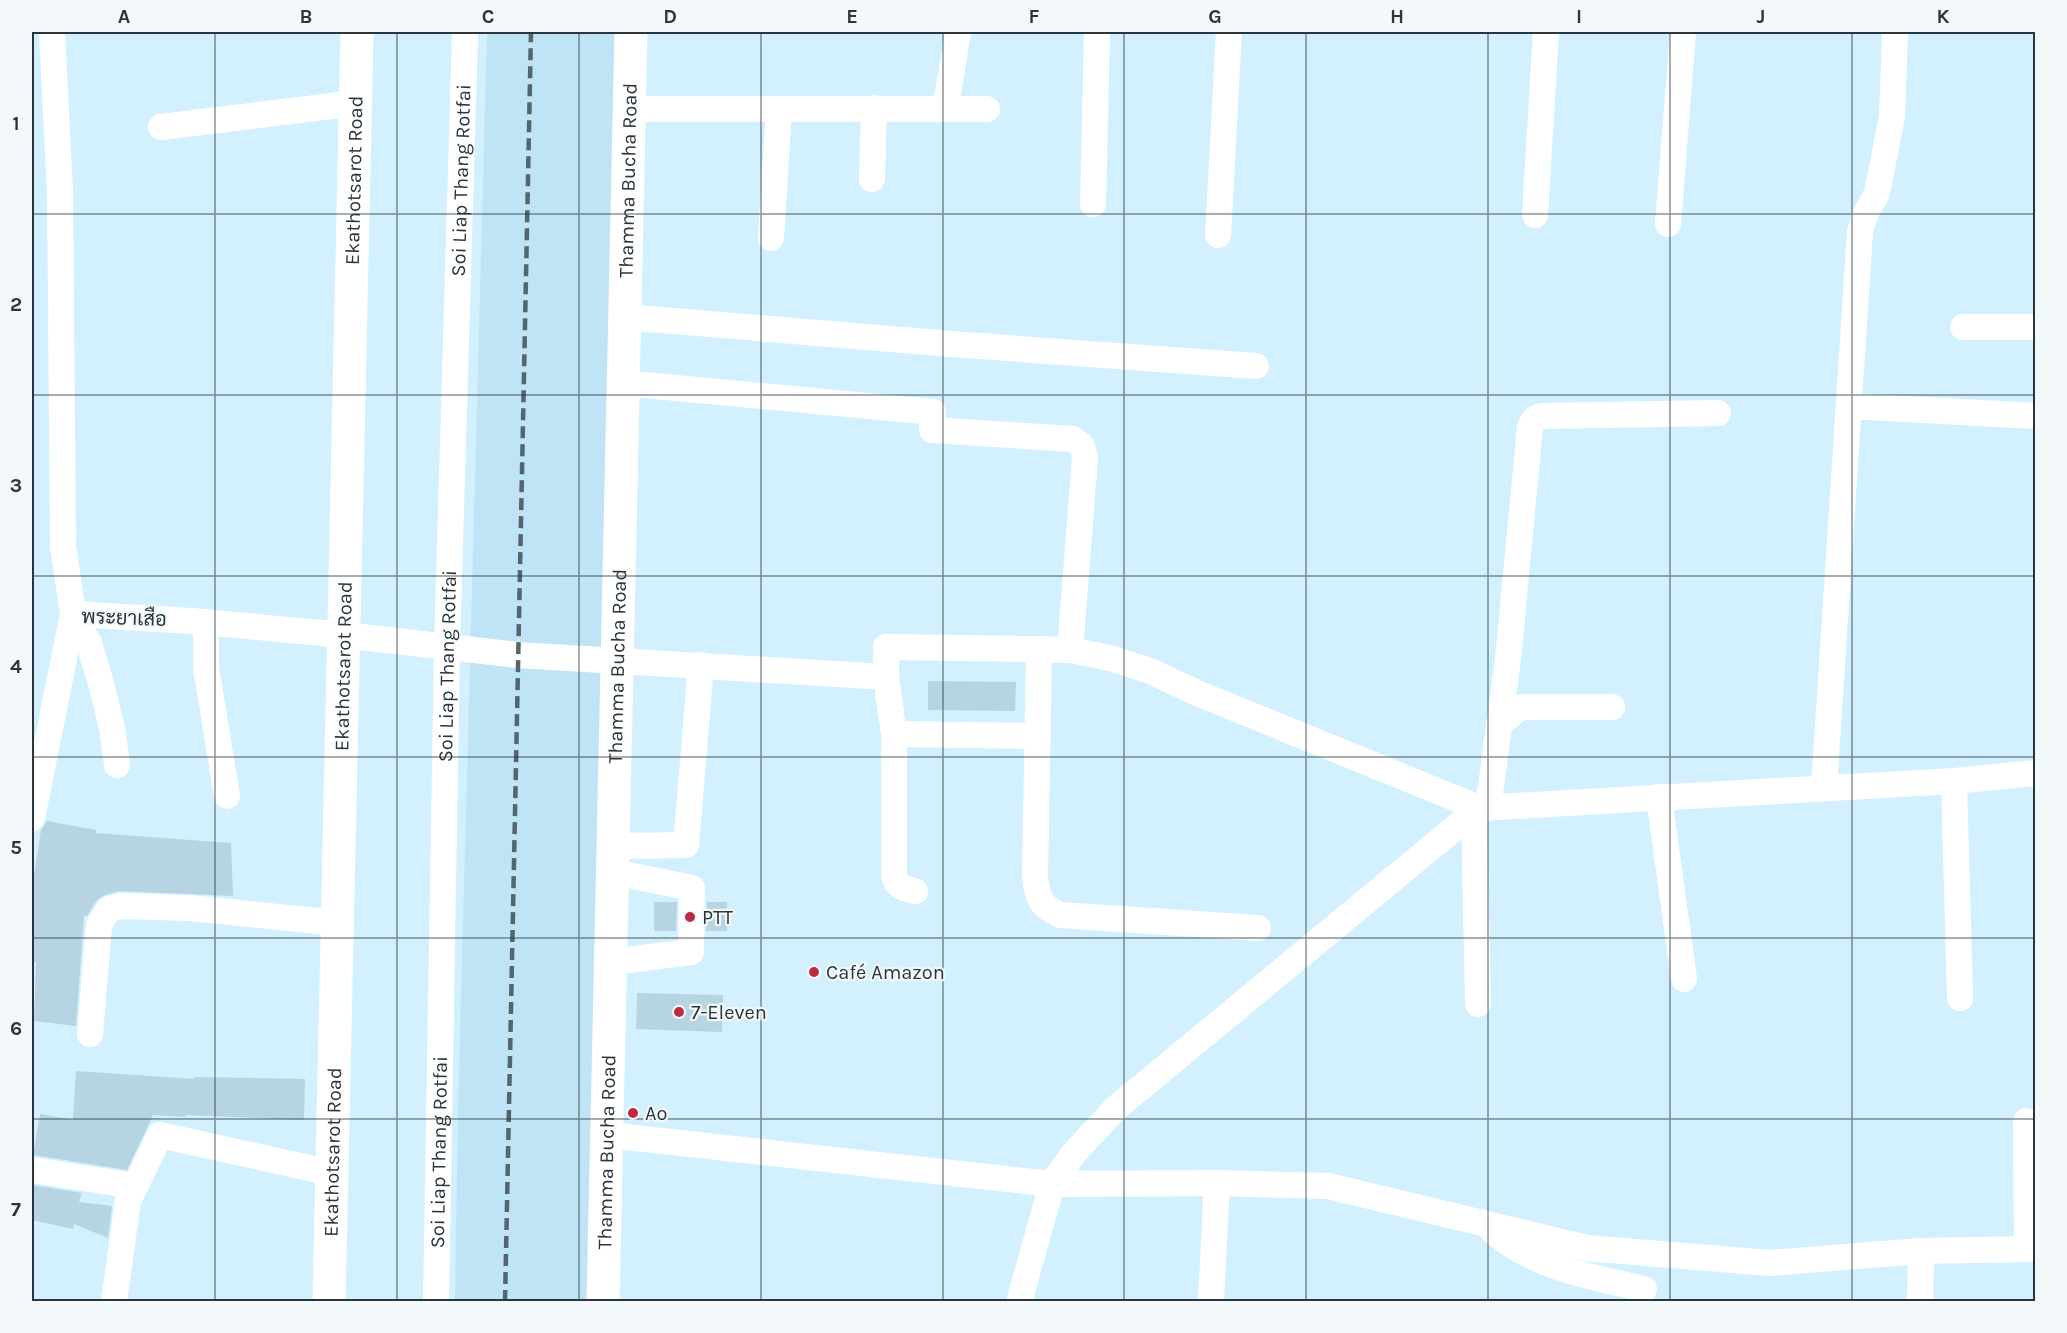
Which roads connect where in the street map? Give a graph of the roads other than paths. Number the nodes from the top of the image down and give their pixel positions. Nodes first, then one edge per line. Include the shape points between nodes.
1 (52, 32) edge
2 (357, 32) edge
3 (465, 32) edge
4 (631, 32) edge
5 (958, 32) edge
6 (1097, 32) edge
7 (1228, 32) edge
8 (1546, 32) edge
9 (1683, 32) edge
10 (1895, 32) edge
11 (356, 103) junction
12 (874, 108) junction
13 (629, 109) junction
14 (779, 109) junction
15 (936, 109) junction
16 (987, 109) dead end
17 (161, 127) dead end
18 (872, 179) dead end
19 (1093, 204) dead end
20 (1536, 215) dead end
21 (1668, 224) dead end
22 (1218, 235) dead end
23 (771, 238) dead end
24 (625, 317) junction
25 (1963, 327) dead end
26 (2036, 327) edge
27 (1256, 366) dead end
28 (623, 383) junction
29 (1849, 406) junction
30 (1718, 413) dead end
31 (2036, 416) edge
32 (73, 614) junction
33 (206, 622) junction
34 (344, 635) junction
35 (447, 648) junction
36 (1038, 649) junction
37 (1070, 650) junction
38 (619, 661) junction
39 (701, 665) junction
40 (886, 677) junction
41 (1612, 706) dead end
42 (1499, 724) junction
43 (894, 734) junction
44 (1038, 736) junction
45 (117, 765) dead end
46 (2036, 773) edge
47 (1954, 781) junction
48 (1824, 788) junction
49 (226, 796) dead end
50 (1659, 797) junction
51 (1480, 809) junction
52 (32, 818) edge
53 (614, 859) junction
54 (915, 891) dead end
55 (338, 923) junction
56 (1258, 928) dead end
57 (612, 962) junction
58 (1684, 979) dead end
59 (1960, 998) dead end
60 (1478, 1004) dead end
61 (90, 1034) dead end
62 (2026, 1121) dead end
63 (608, 1135) junction
64 (32, 1170) edge
65 (332, 1173) junction
66 (1052, 1184) junction
67 (1217, 1184) junction
68 (135, 1186) junction
69 (1486, 1224) junction
70 (2031, 1249) edge
71 (1921, 1251) junction
72 (1644, 1289) dead end
73 (114, 1302) edge
74 (329, 1302) edge
75 (436, 1302) edge
76 (603, 1302) edge
77 (1019, 1302) edge
78 (1211, 1302) edge
79 (1920, 1302) edge

1 - 32 street via 60,191 63,546
2 - 11 main road, Ekathotsarot Road
3 - 35 street, Soi Liap Thang Rotfai
4 - 13 main road, Thamma Bucha Road
5 - 15 street via 946,103
6 - 19 street
7 - 22 street
8 - 20 street
9 - 21 street
10 - 29 street via 1892,117 1877,193 1860,231
11 - 17 street
11 - 34 main road, Ekathotsarot Road
12 - 14 street
12 - 15 street
12 - 18 street
13 - 14 street
13 - 24 main road, Thamma Bucha Road
14 - 23 street
15 - 16 street
24 - 27 street
24 - 28 main road, Thamma Bucha Road
25 - 26 street
28 - 37 street via 933,412 932,430 1073,439 1082,446 1085,458
28 - 38 main road, Thamma Bucha Road
29 - 31 street
29 - 48 street
30 - 42 street via 1542,416 1532,421
32 - 33 street, พระยาเสือ
32 - 45 street via 89,644 102,687
32 - 52 street, พระยาเสือ
33 - 34 street, พระยาเสือ
33 - 49 street via 206,668
34 - 35 street, พระยาเสือ
34 - 55 main road, Ekathotsarot Road
35 - 38 street, พระยาเสือ
35 - 75 street, Soi Liap Thang Rotfai
36 - 37 street
36 - 40 street via 886,647
36 - 44 street
37 - 51 street via 1150,671
38 - 39 street, พระยาเสือ
38 - 53 main road, Thamma Bucha Road
39 - 40 street, พระยาเสือ
39 - 53 street via 686,845
40 - 43 street
41 - 42 street via 1521,706
42 - 51 street
43 - 44 street
43 - 54 street via 894,875 900,888
44 - 56 street via 1035,878 1043,906 1060,915
46 - 47 street
47 - 48 street
47 - 59 street
48 - 50 street
50 - 51 street
50 - 58 street
51 - 60 street
51 - 66 street via 1116,1108 1074,1153
53 - 57 main road, Thamma Bucha Road
53 - 57 street via 692,888 691,952
55 - 61 street via 190,908 109,909 99,925
55 - 65 main road, Ekathotsarot Road
57 - 63 main road, Thamma Bucha Road
62 - 70 street
63 - 66 street
63 - 76 main road, Thamma Bucha Road
64 - 68 street
65 - 68 street via 160,1135
65 - 74 main road, Ekathotsarot Road
66 - 67 street
66 - 77 street
67 - 69 street via 1328,1186
67 - 78 street
68 - 73 street via 128,1201
69 - 71 street via 1587,1248 1770,1263
69 - 72 street via 1524,1253 1586,1276
70 - 71 street
71 - 79 street

